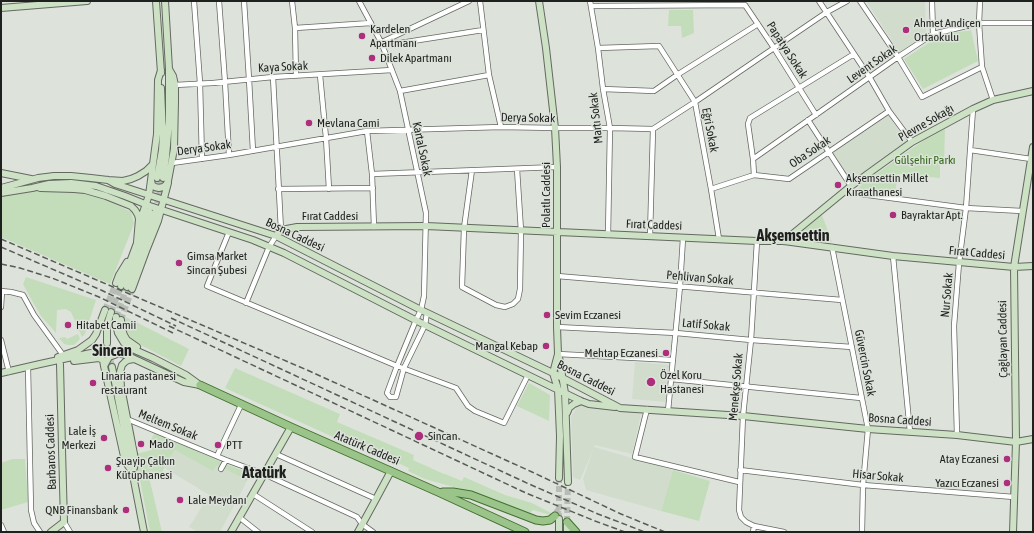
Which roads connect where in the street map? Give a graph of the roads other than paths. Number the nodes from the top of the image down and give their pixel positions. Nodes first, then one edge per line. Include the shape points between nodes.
1 (87, 1) edge
2 (156, 1) edge
3 (165, 1) edge
4 (194, 1) edge
5 (219, 1) edge
6 (244, 1) edge
7 (292, 1) edge
8 (360, 1) edge
9 (469, 1) edge
10 (480, 1) edge
11 (539, 1) edge
12 (819, 1) edge
13 (847, 1) edge
14 (860, 1) edge
15 (932, 1) edge
16 (980, 1) edge
17 (590, 3) edge
18 (1, 8) edge
19 (828, 12) junction
20 (371, 23) junction
21 (979, 23) junction
22 (1033, 23) edge
23 (758, 24) junction
24 (295, 28) junction
25 (483, 30) junction
26 (933, 34) junction
27 (381, 42) junction
28 (598, 48) junction
29 (774, 48) junction
30 (854, 54) junction
31 (898, 57) junction
32 (982, 67) junction
33 (169, 69) junction
34 (161, 70) junction
35 (392, 70) junction
36 (320, 75) junction
37 (489, 75) junction
38 (677, 75) junction
39 (296, 76) junction
40 (273, 77) junction
41 (870, 78) junction
42 (249, 79) junction
43 (225, 82) junction
44 (200, 83) junction
45 (174, 85) junction
46 (800, 88) junction
47 (603, 89) junction
48 (400, 91) junction
49 (1033, 91) edge
50 (993, 100) junction
51 (695, 102) junction
52 (973, 109) junction
53 (889, 111) junction
54 (816, 115) junction
55 (808, 120) junction
56 (501, 127) junction
57 (555, 128) junction
58 (610, 128) junction
59 (407, 129) junction
60 (653, 129) junction
61 (368, 131) junction
62 (326, 138) junction
63 (912, 142) junction
64 (276, 146) junction
65 (1033, 147) edge
66 (970, 150) junction
67 (253, 151) junction
68 (829, 152) junction
69 (229, 155) junction
70 (202, 159) junction
71 (753, 159) junction
72 (1031, 159) junction
73 (172, 163) junction
74 (153, 164) junction
75 (557, 167) junction
76 (516, 169) junction
77 (472, 170) junction
78 (1, 172) edge
79 (417, 173) junction
80 (372, 174) junction
81 (754, 175) junction
82 (160, 179) junction
83 (33, 180) junction
84 (108, 180) junction
85 (851, 186) junction
86 (32, 188) junction
87 (373, 188) junction
88 (2, 189) edge
89 (278, 189) junction
90 (329, 189) junction
91 (712, 189) junction
92 (844, 192) junction
93 (149, 195) junction
94 (164, 200) junction
95 (146, 204) junction
96 (966, 208) junction
97 (161, 210) junction
98 (1022, 211) junction
99 (177, 215) junction
100 (158, 221) junction
101 (139, 226) junction
102 (426, 226) junction
103 (374, 227) junction
104 (464, 228) junction
105 (281, 230) junction
106 (521, 231) junction
107 (229, 232) junction
108 (558, 232) junction
109 (608, 234) junction
110 (276, 236) junction
111 (650, 236) junction
112 (684, 238) junction
113 (719, 239) junction
114 (757, 241) junction
115 (784, 241) junction
116 (137, 242) junction
117 (269, 247) junction
118 (832, 247) junction
119 (893, 256) junction
120 (959, 262) junction
121 (1033, 266) edge
122 (1014, 267) junction
123 (557, 276) junction
124 (124, 286) junction
125 (680, 286) junction
126 (2, 291) edge
127 (755, 292) junction
128 (842, 300) junction
129 (246, 303) junction
130 (1, 307) edge
131 (424, 311) junction
132 (113, 315) junction
133 (416, 320) junction
134 (425, 325) junction
135 (557, 327) junction
136 (676, 333) junction
137 (1, 340) edge
138 (751, 340) junction
139 (107, 343) tunnel mouth
140 (852, 347) junction
141 (121, 353) junction
142 (558, 354) junction
143 (62, 355) junction
144 (134, 359) junction
145 (673, 360) junction
146 (45, 363) junction
147 (60, 364) junction
148 (104, 366) junction
149 (397, 366) junction
150 (28, 367) junction
151 (112, 367) tunnel mouth
152 (404, 368) junction
153 (9, 372) junction
154 (553, 373) junction
155 (1, 374) edge
156 (528, 375) junction
157 (562, 379) junction
158 (671, 379) junction
159 (200, 385) junction
160 (746, 386) junction
161 (558, 389) junction
162 (565, 393) junction
163 (861, 398) junction
164 (581, 401) junction
165 (241, 405) junction
166 (620, 408) junction
167 (647, 409) junction
168 (668, 411) junction
169 (566, 414) junction
170 (743, 416) junction
171 (128, 419) junction
172 (291, 427) junction
173 (868, 429) junction
174 (910, 432) junction
175 (957, 435) junction
176 (1033, 439) edge
177 (1016, 442) junction
178 (276, 454) junction
179 (217, 456) junction
180 (226, 460) junction
181 (221, 469) dead end
182 (740, 470) junction
183 (391, 471) junction
184 (133, 473) junction
185 (264, 474) junction
186 (560, 478) tunnel mouth
187 (568, 482) tunnel mouth
188 (740, 482) junction
189 (864, 485) junction
190 (438, 492) junction
191 (253, 494) junction
192 (1014, 497) junction
193 (376, 499) junction
194 (240, 517) junction
195 (557, 517) joint
196 (64, 522) junction
197 (567, 522) joint
198 (362, 524) junction
199 (1, 525) edge
200 (754, 526) junction
201 (4, 532) edge
202 (40, 532) edge
203 (51, 532) edge
204 (70, 532) edge
205 (144, 532) edge
206 (231, 532) edge
207 (258, 532) edge
208 (312, 532) edge
209 (358, 532) edge
210 (373, 532) edge
211 (525, 532) edge
212 (559, 532) edge
213 (567, 532) edge
214 (576, 532) edge
215 (753, 532) edge
216 (784, 532) edge
217 (862, 532) edge
218 (1013, 532) edge

1 - 18 street
2 - 34 street
3 - 33 street
4 - 44 street
5 - 43 street
6 - 42 street
7 - 24 street
8 - 20 street, Kartal Sokak
9 - 27 street
10 - 25 street
11 - 57 street, Polatlı Caddesi
12 - 19 street
13 - 19 street
14 - 31 street
15 - 26 street
16 - 21 street
17 - 23 street, Papatya Sokak via 745,5
17 - 28 street, Martı Sokak
19 - 29 street
19 - 30 street
20 - 24 street
20 - 27 street, Kartal Sokak
21 - 22 street, Levent Sokak
21 - 26 street, Levent Sokak
21 - 32 street
23 - 29 street, Papatya Sokak
23 - 38 street
24 - 39 street
25 - 27 street via 400,43
25 - 37 street
26 - 31 street, Levent Sokak
27 - 35 street, Kartal Sokak
28 - 38 street, Eğri Sokak via 659,46
28 - 47 street, Martı Sokak
29 - 46 street, Papatya Sokak
29 - 51 street
30 - 41 street
30 - 46 street
31 - 32 street via 922,97
31 - 41 street, Levent Sokak
32 - 50 street
33 - 45 street
33 - 82 street via 170,122 166,157
34 - 74 street via 158,80 157,134
34 - 82 street via 163,135
35 - 36 street, Kaya Sokak
35 - 48 street, Kartal Sokak
36 - 39 street, Kaya Sokak
36 - 62 street
37 - 48 street
37 - 56 street
38 - 47 street via 654,91
38 - 51 street, Eğri Sokak
39 - 40 street, Kaya Sokak
40 - 42 street, Kaya Sokak
40 - 64 street
41 - 53 street
41 - 54 street, Levent Sokak
42 - 43 street, Kaya Sokak
42 - 67 street
43 - 44 street, Kaya Sokak
43 - 69 street
44 - 45 street, Kaya Sokak
44 - 70 street
45 - 73 street
46 - 54 street, Papatya Sokak
46 - 71 street via 750,118 748,124
47 - 58 street, Martı Sokak
48 - 59 street, Kartal Sokak
49 - 50 street, Plevne Sokağı
50 - 52 street, Plevne Sokağı
51 - 60 street
51 - 91 street, Eğri Sokak
52 - 63 street, Plevne Sokağı
52 - 66 street, Nur Sokak
53 - 63 street
53 - 68 street, Oba Sokak
54 - 55 street, Levent Sokak
55 - 68 street
55 - 71 street, Levent Sokak
56 - 57 street, Derya Sokak
56 - 59 street, Derya Sokak
57 - 58 street, Derya Sokak
57 - 75 street, Polatlı Caddesi
58 - 60 street, Derya Sokak
58 - 109 street, Martı Sokak
59 - 61 street, Derya Sokak
59 - 79 street, Kartal Sokak
60 - 111 street
61 - 62 street, Derya Sokak
61 - 80 street
62 - 64 street, Derya Sokak
62 - 90 street
63 - 85 street, Plevne Sokağı
64 - 67 street, Derya Sokak
64 - 89 street
65 - 72 street, Çağlayan Caddesi
66 - 72 street
66 - 96 street, Nur Sokak
67 - 69 street, Derya Sokak
68 - 81 street, Oba Sokak via 789,179
68 - 85 street
69 - 70 street, Derya Sokak
70 - 73 street, Derya Sokak
71 - 81 street
72 - 98 street, Çağlayan Caddesi
73 - 82 street
74 - 82 street
74 - 84 street via 131,179
75 - 76 street
75 - 108 street, Polatlı Caddesi
76 - 77 street
76 - 106 street
77 - 79 street
77 - 104 street
78 - 83 street
79 - 80 street
79 - 102 street, Kartal Sokak via 426,213
80 - 87 street
81 - 91 street, Oba Sokak
82 - 93 street
82 - 94 street
83 - 84 street via 71,176
83 - 88 street
84 - 93 street, Bosna Caddesi
85 - 92 street, Plevne Sokağı
86 - 88 street
86 - 95 street, Bosna Caddesi via 49,184 84,184
86 - 101 street via 74,188 106,196 135,210
87 - 90 street
87 - 103 street
89 - 90 street
89 - 105 street
91 - 113 street, Eğri Sokak
92 - 96 street
92 - 115 street, Plevne Sokağı
93 - 94 street, Bosna Caddesi
93 - 95 street
94 - 97 street
94 - 110 street, Bosna Caddesi
95 - 97 street, Bosna Caddesi
95 - 101 street
96 - 98 street
96 - 120 street, Nur Sokak
97 - 99 street, Bosna Caddesi
97 - 100 street
98 - 122 street, Çağlayan Caddesi
99 - 100 street
99 - 107 street, Bosna Caddesi
100 - 124 street via 146,251
101 - 116 street
102 - 103 street, Fırat Caddesi
102 - 104 street, Fırat Caddesi
102 - 131 street, Kartal Sokak
103 - 105 street, Fırat Caddesi via 297,227
104 - 106 street, Fırat Caddesi
104 - 106 street via 462,287 505,307 518,299
105 - 110 street
106 - 108 street, Fırat Caddesi
107 - 117 street, Bosna Caddesi
107 - 129 street via 207,286
108 - 109 street, Fırat Caddesi
108 - 123 street, Polatlı Caddesi
109 - 111 street, Fırat Caddesi
110 - 117 street
110 - 131 street, Bosna Caddesi
111 - 112 street, Fırat Caddesi
112 - 113 street, Fırat Caddesi
112 - 125 street
113 - 114 street, Fırat Caddesi
114 - 115 street, Fırat Caddesi
114 - 127 street, Menekşe Sokak
115 - 118 street, Fırat Caddesi
116 - 124 street via 125,265
116 - 124 street via 152,211
117 - 129 street
117 - 133 street, Bosna Caddesi
118 - 119 street, Fırat Caddesi
118 - 128 street, Güvercin Sokak
119 - 120 street, Fırat Caddesi
119 - 174 street
120 - 122 street, Fırat Caddesi
120 - 175 street, Nur Sokak via 954,326
121 - 122 street, Fırat Caddesi
122 - 177 street, Çağlayan Caddesi
123 - 125 street, Pehlivan Sokak
123 - 135 street, Polatlı Caddesi
125 - 127 street, Pehlivan Sokak
125 - 136 street
126 - 130 street
126 - 143 street via 23,295
127 - 128 street, Pehlivan Sokak
127 - 138 street, Menekşe Sokak
128 - 140 street, Güvercin Sokak
129 - 149 street
131 - 133 street
131 - 134 street, Kartal Sokak
131 - 154 street, Bosna Caddesi
132 - 139 street via 107,325
132 - 143 street via 92,340 78,350
132 - 159 street via 124,343
133 - 134 street, Bosna Caddesi
133 - 149 street
134 - 152 street, Kartal Sokak
134 - 156 street, Bosna Caddesi
135 - 136 street, Latif Sokak
135 - 142 street, Polatlı Caddesi
136 - 138 street, Latif Sokak
136 - 145 street
137 - 153 street
138 - 140 street, Latif Sokak
138 - 160 street, Menekşe Sokak
140 - 163 street, Güvercin Sokak
141 - 144 street
141 - 146 street via 91,353
141 - 148 street via 109,357
142 - 145 street
142 - 154 street, Polatlı Caddesi
142 - 157 street
143 - 146 street
144 - 159 street via 184,382
144 - 171 street via 125,362 120,372
145 - 158 street
146 - 150 street
147 - 148 street via 99,358 103,360
147 - 150 street
147 - 196 street, Barbaros Caddesi
148 - 184 street via 125,461
149 - 152 street
149 - 152 street, Kartal Sokak via 387,393 390,397 396,397
150 - 153 street
150 - 202 street via 31,510 34,524
151 - 184 street
152 - 156 street via 456,388 468,406 504,423
153 - 155 street
154 - 157 street, Bosna Caddesi
154 - 161 street
156 - 161 street, Bosna Caddesi
157 - 162 street
157 - 166 street, Bosna Caddesi
158 - 160 street
158 - 168 street
159 - 165 main road, Atatürk Caddesi
160 - 163 street
160 - 170 street, Menekşe Sokak
161 - 162 street, Bosna Caddesi
161 - 186 street
162 - 164 street, Bosna Caddesi
162 - 169 street
163 - 173 street, Güvercin Sokak
164 - 166 street, Bosna Caddesi
164 - 169 street via 569,408
165 - 172 main road, Atatürk Caddesi
165 - 179 street
166 - 167 street, Bosna Caddesi
167 - 168 street, Bosna Caddesi
167 - 188 street via 635,457
168 - 170 street, Bosna Caddesi
169 - 187 street
170 - 173 street, Bosna Caddesi
170 - 182 street, Menekşe Sokak
171 - 179 street, Meltem Sokak
171 - 184 street via 135,459
172 - 178 street
172 - 183 main road, Atatürk Caddesi
173 - 174 street, Bosna Caddesi
173 - 189 street, Güvercin Sokak
174 - 175 street, Bosna Caddesi
175 - 177 street, Bosna Caddesi
176 - 177 street, Bosna Caddesi
177 - 192 street, Çağlayan Caddesi
178 - 185 street
178 - 193 street
179 - 180 street, Meltem Sokak
180 - 181 street
180 - 185 street, Meltem Sokak
182 - 188 street, Menekşe Sokak
182 - 189 street, Hisar Sokak
183 - 190 main road, Atatürk Caddesi
183 - 193 street
184 - 205 street
185 - 191 street
185 - 198 street, Meltem Sokak via 357,517
188 - 200 street, Menekşe Sokak via 740,517
189 - 192 street, Hisar Sokak
189 - 217 street, Güvercin Sokak
190 - 195 main road via 471,495 536,520
190 - 211 main road, Atatürk Caddesi
191 - 194 street
191 - 208 street
192 - 218 street, Çağlayan Caddesi
193 - 198 street
194 - 206 street
194 - 207 street
195 - 212 street
196 - 203 street
196 - 204 street
197 - 213 street
197 - 214 main road
198 - 209 street
198 - 210 street, Meltem Sokak
199 - 201 street
200 - 215 street
200 - 216 street

